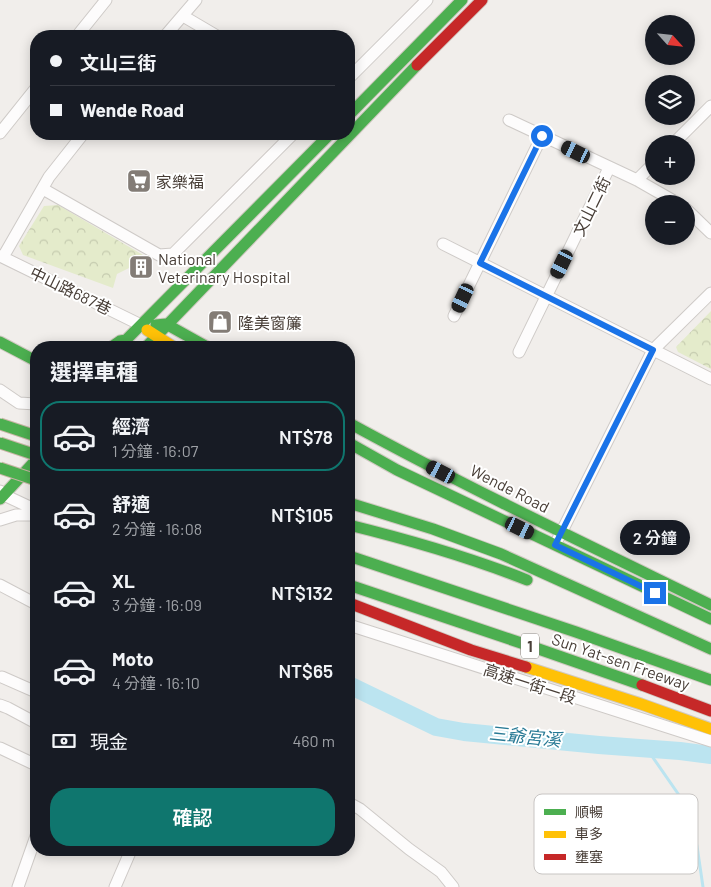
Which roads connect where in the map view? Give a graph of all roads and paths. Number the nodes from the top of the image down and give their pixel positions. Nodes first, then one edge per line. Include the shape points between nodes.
1 (106, 0) edge
2 (196, 0) edge
3 (427, 0) edge
4 (462, 0) edge
5 (482, 0) edge
6 (182, 16) junction
7 (82, 30) edge
8 (170, 30) edge
9 (206, 30) edge
10 (355, 72) edge
11 (30, 96) edge
12 (711, 106) edge
13 (355, 109) edge
14 (509, 120) dead end
15 (355, 129) edge
16 (0, 133) edge
17 (682, 135) edge
18 (542, 136) junction
19 (78, 140) edge
20 (287, 140) edge
21 (324, 140) edge
22 (344, 140) edge
23 (610, 168) junction
24 (645, 172) edge
25 (637, 180) junction
26 (43, 189) junction
27 (664, 195) edge
28 (695, 218) edge
29 (711, 233) edge
30 (443, 244) dead end
31 (1, 257) edge
32 (480, 263) junction
33 (711, 293) edge
34 (547, 297) junction
35 (454, 316) dead end
36 (166, 324) junction
37 (141, 325) junction
38 (0, 334) edge
39 (155, 336) junction
40 (126, 341) edge
41 (151, 341) edge
42 (163, 341) edge
43 (196, 341) edge
44 (0, 342) edge
45 (30, 348) edge
46 (653, 350) junction
47 (519, 352) dead end
48 (30, 358) edge
49 (711, 379) edge
50 (0, 390) edge
51 (30, 404) edge
52 (0, 424) edge
53 (355, 426) edge
54 (30, 434) edge
55 (30, 437) edge
56 (0, 443) edge
57 (355, 446) edge
58 (30, 453) edge
59 (5, 464) edge
60 (30, 466) edge
61 (30, 477) edge
62 (1, 495) edge
63 (355, 505) edge
64 (30, 507) edge
65 (30, 515) edge
66 (0, 520) edge
67 (355, 526) edge
68 (561, 532) junction
69 (555, 545) junction
70 (355, 558) edge
71 (537, 584) dead end
72 (0, 585) edge
73 (355, 587) edge
74 (573, 599) dead end
75 (30, 601) edge
76 (355, 605) edge
77 (711, 605) edge
78 (711, 619) edge
79 (355, 627) edge
80 (687, 639) junction
81 (711, 649) edge
82 (2, 677) dead end
83 (711, 680) edge
84 (30, 689) edge
85 (0, 705) edge
86 (711, 711) edge
87 (30, 720) edge
88 (711, 729) edge
89 (711, 741) edge
90 (0, 748) edge
91 (30, 763) edge
92 (355, 806) edge
93 (30, 853) edge
94 (128, 856) edge
95 (18, 887) edge
96 (115, 887) edge
97 (453, 887) edge

1 - 7 street
2 - 6 street
3 - 10 street
4 - 13 main road
5 - 15 main road
6 - 8 street
6 - 9 street
11 - 16 street
12 - 17 street
14 - 18 street
18 - 23 street
18 - 32 street
19 - 26 street
20 - 26 street via 173,254 159,255
21 - 37 main road
22 - 36 main road
23 - 25 street
23 - 34 street, 文山二街
24 - 25 street
25 - 27 street
26 - 31 street
28 - 29 street
30 - 32 street
31 - 37 street, 中山路687巷
32 - 34 street
32 - 35 street
33 - 46 street
34 - 46 street
34 - 47 street, 文山二街
36 - 37 main road
36 - 39 main road
36 - 43 main road
37 - 39 main road
37 - 40 main road
38 - 45 main road
39 - 41 main road
39 - 42 main road
44 - 48 main road
46 - 49 street
46 - 68 street
50 - 51 street via 19,403
52 - 54 main road, bridge
53 - 68 main road, Wende Road
55 - 59 main road, bridge
56 - 58 main road, bridge
57 - 69 main road, Wende Road
59 - 61 main road, bridge
60 - 62 main road
62 - 64 street
63 - 80 main road via 501,554
65 - 66 street via 16,514
67 - 71 main road via 448,552
68 - 69 street
68 - 77 main road, Wende Road
69 - 78 main road, Wende Road
70 - 83 main road, Sun Yat-sen Freeway / 1
72 - 75 street
73 - 86 main road, Sun Yat-sen Freeway / 1
74 - 80 main road
76 - 88 main road via 471,650
79 - 89 street, 高速一街一段
80 - 81 main road
82 - 84 street
85 - 87 street
90 - 91 street
92 - 97 street via 441,872
93 - 95 street
94 - 96 street

